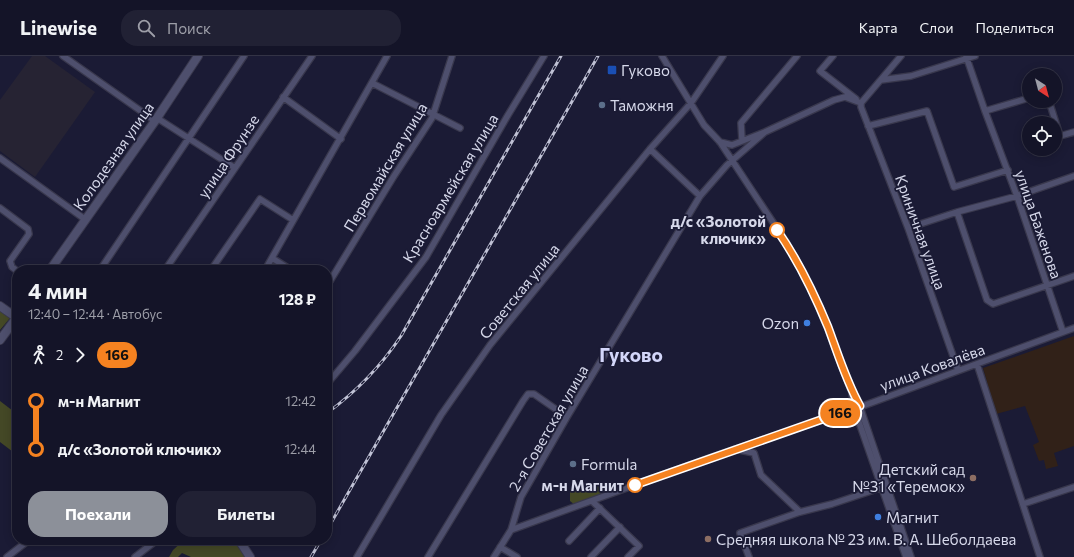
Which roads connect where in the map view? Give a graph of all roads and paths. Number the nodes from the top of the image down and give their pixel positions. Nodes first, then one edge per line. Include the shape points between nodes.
1 (63, 56) edge
2 (198, 56) edge
3 (244, 56) edge
4 (312, 56) edge
5 (387, 56) edge
6 (452, 56) edge
7 (544, 56) edge
8 (662, 56) edge
9 (723, 56) edge
10 (797, 56) edge
11 (833, 56) edge
12 (901, 56) edge
13 (975, 56) edge
14 (967, 57) edge
15 (881, 80) junction
16 (372, 83) junction
17 (283, 98) junction
18 (1022, 100) edge
19 (691, 103) junction
20 (861, 103) junction
21 (1051, 108) edge
22 (985, 111) junction
23 (433, 114) junction
24 (156, 120) junction
25 (868, 126) junction
26 (460, 128) dead end
27 (765, 132) junction
28 (1074, 132) edge
29 (188, 138) junction
30 (341, 138) junction
31 (742, 140) junction
32 (720, 142) junction
33 (650, 149) junction
34 (0, 158) edge
35 (732, 161) junction
36 (235, 168) junction
37 (1008, 170) junction
38 (1074, 176) edge
39 (700, 196) junction
40 (1017, 196) junction
41 (0, 208) edge
42 (957, 212) junction
43 (86, 220) junction
44 (293, 220) junction
45 (908, 228) junction
46 (272, 258) junction
47 (54, 265) edge
48 (103, 265) edge
49 (168, 265) edge
50 (214, 265) edge
51 (268, 265) edge
52 (283, 265) edge
53 (12, 267) edge
54 (1074, 276) edge
55 (332, 278) edge
56 (1047, 285) junction
57 (0, 306) edge
58 (12, 314) edge
59 (12, 324) edge
60 (1074, 328) edge
61 (1063, 332) junction
62 (0, 340) edge
63 (977, 364) junction
64 (958, 370) junction
65 (332, 378) edge
66 (857, 408) junction
67 (567, 417) junction
68 (735, 449) junction
69 (883, 487) junction
70 (1074, 487) edge
71 (592, 501) junction
72 (1023, 504) junction
73 (600, 508) junction
74 (800, 512) junction
75 (620, 527) junction
76 (511, 530) junction
77 (569, 541) dead end
78 (22, 545) edge
79 (151, 545) edge
80 (242, 545) edge
81 (500, 547) junction
82 (6, 557) edge
83 (135, 557) edge
84 (250, 557) edge
85 (357, 557) edge
86 (428, 557) edge
87 (494, 557) edge
88 (517, 557) edge
89 (591, 557) edge
90 (628, 557) edge
91 (749, 557) edge
92 (906, 557) edge
93 (911, 557) edge
94 (1040, 557) edge

1 - 24 street
2 - 24 main road, Колодезная улица
3 - 29 street
4 - 17 street, улица Фрунзе
5 - 16 street
6 - 23 street, Первомайская улица
7 - 65 street, Красноармейская улица via 426,257
8 - 19 street
9 - 19 street, Советская улица
10 - 31 street via 741,123
11 - 20 street via 820,71
12 - 15 street
13 - 14 street
14 - 15 street via 911,76
14 - 22 street, улица Баженова
15 - 20 street
16 - 23 street
16 - 30 street
17 - 30 street
17 - 36 street, улица Фрунзе
18 - 22 street
19 - 32 street via 704,125
19 - 33 street, Советская улица
20 - 25 street, Криничная улица
20 - 27 street via 845,97 834,100
21 - 28 street via 1060,136
22 - 37 street, улица Баженова
23 - 26 street
23 - 55 street, Первомайская улица
24 - 29 street
24 - 43 main road, Колодезная улица
25 - 37 street via 927,111 954,187
25 - 45 street, Криничная улица
27 - 31 street
27 - 35 street, 2-я Советская улица
29 - 36 street
29 - 48 street
30 - 44 street
31 - 32 street via 732,144
32 - 35 street
33 - 39 street
33 - 85 street, Советская улица via 490,345 441,415
34 - 43 street
35 - 39 street, 2-я Советская улица
35 - 66 street via 799,265 828,329
36 - 49 street, улица Фрунзе
37 - 40 street, улица Баженова
38 - 40 street
39 - 67 street, 2-я Советская улица
40 - 42 street
40 - 56 street, улица Баженова
41 - 53 street via 28,229 29,234 10,261
42 - 45 street
42 - 56 street via 987,300 993,304
43 - 47 main road, Колодезная улица
44 - 46 street
44 - 50 street via 260,200
45 - 64 street, Криничная улица
46 - 51 street
46 - 52 street
54 - 56 street
56 - 61 street, улица Баженова
57 - 58 main road
59 - 62 main road
60 - 61 street, улица Ковалёва
61 - 63 street, улица Ковалёва
63 - 64 street, улица Ковалёва
63 - 72 street
64 - 66 street, улица Ковалёва
66 - 68 street, улица Ковалёва
66 - 69 street
66 - 93 street
67 - 76 street, 2-я Советская улица via 521,497
67 - 86 street via 534,394 528,394
68 - 71 street, улица Ковалёва
68 - 74 street via 754,453 761,475
69 - 74 street
69 - 92 street
70 - 72 street
71 - 73 street
71 - 76 street, улица Ковалёва
72 - 94 street
73 - 75 street
73 - 77 street
74 - 91 street via 740,533
75 - 89 street
75 - 90 street via 639,546
76 - 81 street
78 - 82 street
79 - 83 street
80 - 84 main road
81 - 87 street
81 - 88 street

